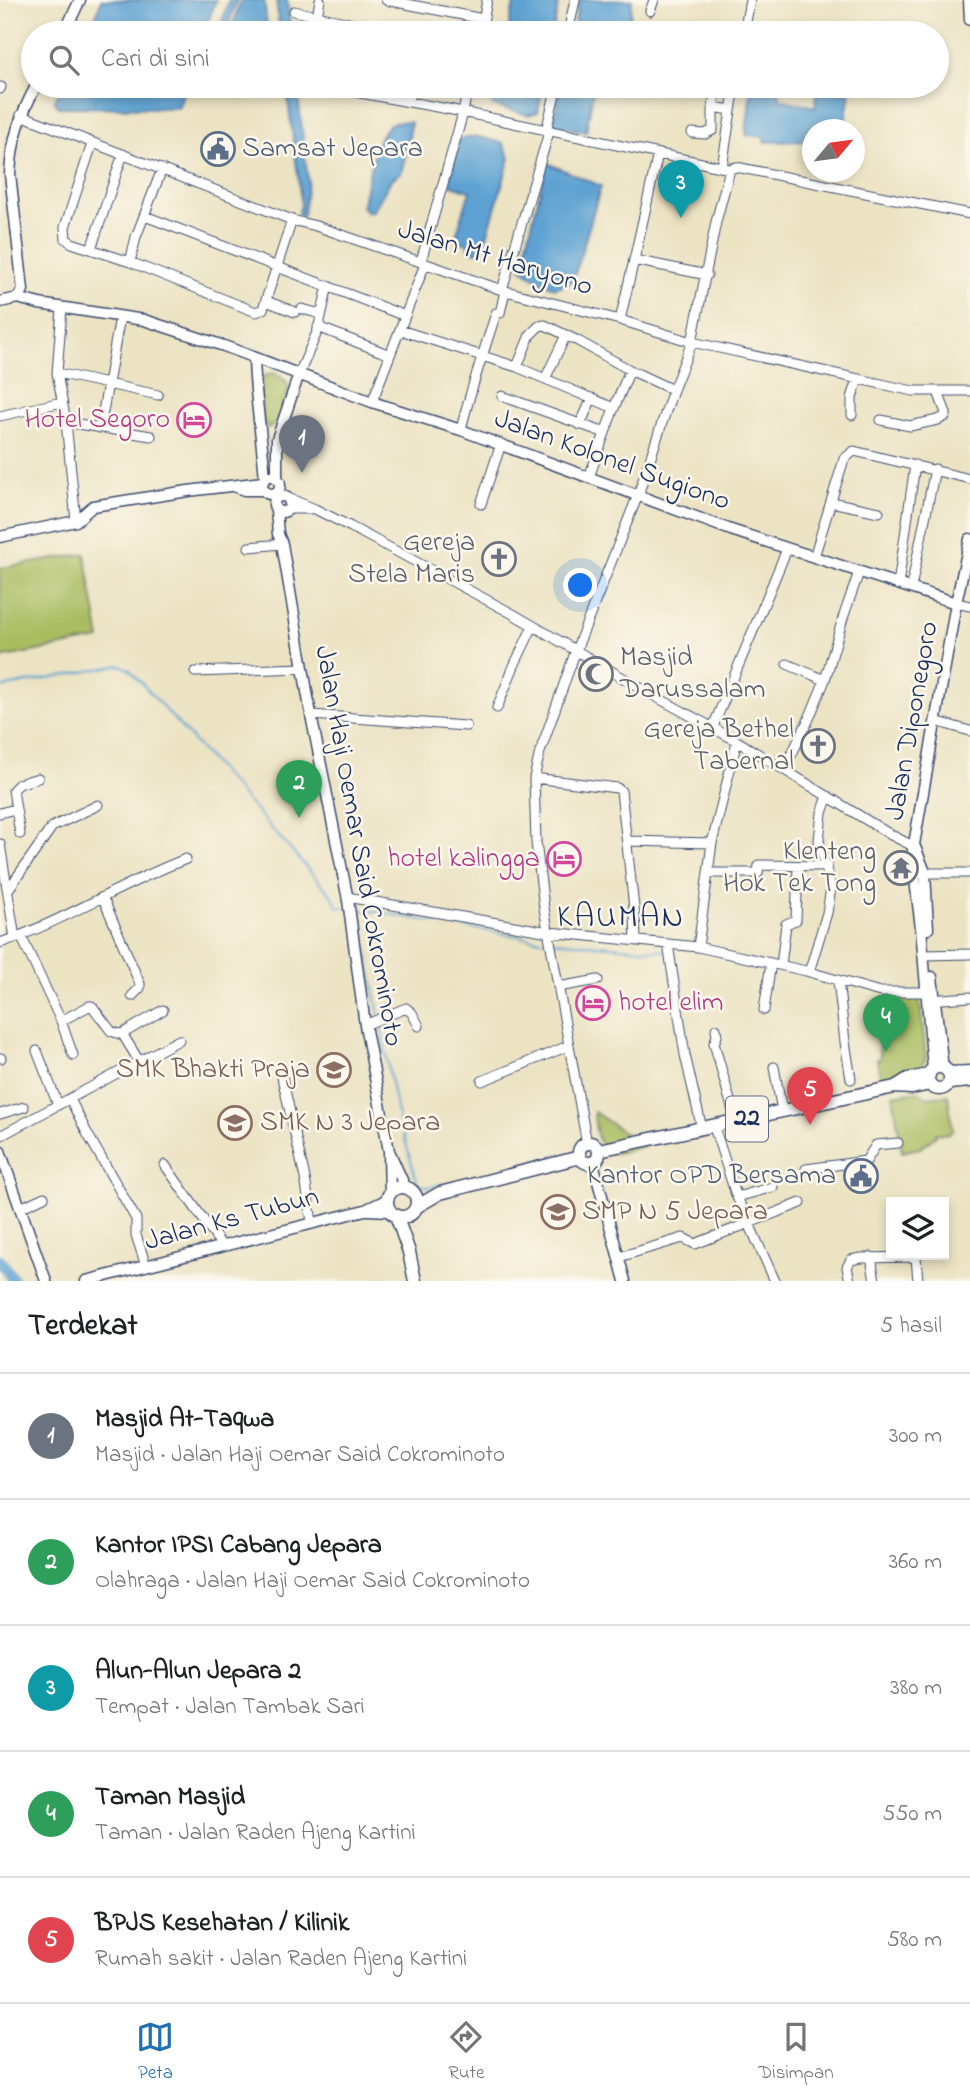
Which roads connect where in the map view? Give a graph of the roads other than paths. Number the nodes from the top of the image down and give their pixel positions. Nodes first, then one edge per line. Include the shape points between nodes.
1 (80, 0) edge
2 (320, 0) edge
3 (386, 0) edge
4 (487, 0) edge
5 (575, 0) edge
6 (654, 0) edge
7 (750, 0) edge
8 (969, 0) edge
9 (294, 11) dead end
10 (650, 11) dead end
11 (970, 12) edge
12 (318, 16) junction
13 (483, 19) joint
14 (970, 20) edge
15 (70, 21) edge
16 (317, 21) edge
17 (341, 21) edge
18 (571, 21) edge
19 (746, 21) edge
20 (30, 98) edge
21 (386, 98) edge
22 (409, 98) edge
23 (466, 98) edge
24 (555, 98) edge
25 (714, 98) edge
26 (733, 98) edge
27 (408, 102) junction
28 (713, 107) junction
29 (731, 110) junction
30 (463, 113) junction
31 (21, 115) junction
32 (548, 131) junction
33 (692, 132) dead end
34 (92, 144) junction
35 (123, 154) junction
36 (658, 154) junction
37 (726, 168) junction
38 (162, 169) junction
39 (970, 214) edge
40 (145, 216) junction
41 (292, 220) junction
42 (91, 249) junction
43 (634, 260) junction
44 (130, 262) junction
45 (423, 263) junction
46 (278, 267) junction
47 (706, 275) junction
48 (328, 285) junction
49 (503, 290) junction
50 (18, 298) junction
51 (266, 301) junction
52 (0, 302) edge
53 (62, 308) junction
54 (321, 314) junction
55 (405, 316) junction
56 (120, 317) junction
57 (620, 320) junction
58 (318, 327) junction
59 (400, 330) junction
60 (566, 335) junction
61 (692, 342) junction
62 (390, 355) junction
63 (483, 356) junction
64 (254, 358) junction
65 (517, 367) junction
66 (630, 370) junction
67 (57, 373) junction
68 (299, 374) junction
69 (545, 379) junction
70 (858, 379) junction
71 (107, 383) junction
72 (673, 390) junction
73 (970, 391) edge
74 (938, 392) junction
75 (158, 395) dead end
76 (502, 396) dead end
77 (592, 398) junction
78 (62, 402) junction
79 (372, 402) junction
80 (614, 408) junction
81 (852, 415) dead end
82 (0, 416) edge
83 (881, 420) dead end
84 (66, 422) junction
85 (580, 425) junction
86 (100, 428) junction
87 (461, 430) junction
88 (605, 433) junction
89 (150, 436) dead end
90 (277, 439) junction
91 (262, 440) junction
92 (501, 444) junction
93 (915, 465) junction
94 (935, 469) junction
95 (589, 477) junction
96 (970, 479) edge
97 (278, 482) junction
98 (638, 495) junction
99 (276, 497) junction
100 (831, 502) junction
101 (481, 504) dead end
102 (879, 512) dead end
103 (76, 521) junction
104 (0, 537) edge
105 (970, 540) edge
106 (282, 543) junction
107 (249, 547) dead end
108 (787, 549) junction
109 (814, 557) junction
110 (859, 572) junction
111 (898, 584) junction
112 (911, 589) junction
113 (956, 603) junction
114 (970, 606) edge
115 (533, 626) junction
116 (576, 650) junction
117 (788, 664) dead end
118 (303, 668) junction
119 (195, 672) dead end
120 (824, 680) junction
121 (497, 708) dead end
122 (311, 715) junction
123 (935, 721) junction
124 (466, 726) dead end
125 (713, 727) junction
126 (970, 731) edge
127 (737, 741) junction
128 (784, 770) junction
129 (38, 778) dead end
130 (534, 778) junction
131 (828, 796) junction
132 (98, 805) dead end
133 (15, 809) junction
134 (0, 813) edge
135 (20, 834) dead end
136 (628, 841) junction
137 (712, 842) junction
138 (0, 844) edge
139 (915, 847) junction
140 (186, 859) dead end
141 (797, 866) junction
142 (827, 866) junction
143 (919, 872) junction
144 (708, 873) junction
145 (970, 873) edge
146 (8, 890) junction
147 (103, 898) junction
148 (348, 899) junction
149 (550, 935) junction
150 (18, 937) junction
151 (636, 940) junction
152 (0, 943) edge
153 (668, 944) junction
154 (698, 947) junction
155 (926, 954) junction
156 (970, 954) edge
157 (776, 964) junction
158 (810, 972) junction
159 (598, 980) dead end
160 (838, 980) junction
161 (558, 987) junction
162 (132, 996) dead end
163 (929, 997) junction
164 (970, 998) edge
165 (163, 1010) dead end
166 (764, 1010) dead end
167 (61, 1021) junction
168 (375, 1021) junction
169 (419, 1026) dead end
170 (716, 1029) dead end
171 (122, 1034) junction
172 (179, 1040) dead end
173 (568, 1046) junction
174 (37, 1051) dead end
175 (73, 1055) dead end
176 (139, 1061) junction
177 (774, 1067) dead end
178 (970, 1072) edge
179 (939, 1075) junction
180 (282, 1077) dead end
181 (851, 1079) dead end
182 (482, 1081) dead end
183 (970, 1082) edge
184 (70, 1099) junction
185 (58, 1105) junction
186 (24, 1107) dead end
187 (782, 1111) junction
188 (0, 1114) edge
189 (736, 1122) junction
190 (708, 1128) junction
191 (0, 1136) edge
192 (898, 1143) dead end
193 (587, 1144) junction
194 (599, 1150) junction
195 (0, 1151) edge
196 (389, 1151) junction
197 (586, 1160) junction
198 (165, 1165) dead end
199 (806, 1169) dead end
200 (773, 1187) dead end
201 (408, 1188) junction
202 (440, 1193) junction
203 (44, 1197) dead end
204 (737, 1197) junction
205 (801, 1203) dead end
206 (398, 1207) junction
207 (20, 1208) junction
208 (312, 1222) junction
209 (748, 1224) junction
210 (222, 1246) junction
211 (619, 1257) junction
212 (871, 1257) junction
213 (146, 1266) junction
214 (46, 1281) edge
215 (86, 1281) edge
216 (415, 1281) edge
217 (625, 1281) edge
218 (775, 1281) edge
219 (849, 1281) edge
220 (874, 1281) edge
221 (918, 1281) edge

1 - 15 main road
2 - 12 street
3 - 13 street
4 - 13 street
5 - 18 street
6 - 10 street
7 - 19 street
8 - 11 main road
9 - 12 street
11 - 14 main road
12 - 16 street
12 - 17 street
20 - 31 main road
21 - 27 street
22 - 27 street
23 - 30 street
24 - 32 street
25 - 28 street
26 - 29 street
27 - 30 street
28 - 29 street
28 - 33 street via 713,130
29 - 37 street
30 - 32 street
30 - 45 street
31 - 34 street, Jalan Mt Haryono
31 - 50 main road via 10,174 23,290
32 - 36 street
32 - 49 street
34 - 35 street, Jalan Mt Haryono
34 - 42 street via 64,234 72,243
35 - 38 street, Jalan Mt Haryono
35 - 42 street
36 - 37 street
36 - 43 street
37 - 39 street
37 - 47 street
38 - 40 street
38 - 41 street, Jalan Mt Haryono
40 - 44 street
40 - 46 street
41 - 45 street, Jalan Mt Haryono
41 - 46 street
42 - 44 street
43 - 47 street
43 - 57 street
44 - 51 street via 256,312
45 - 49 street, Jalan Mt Haryono
45 - 55 street
46 - 48 street
46 - 51 street
47 - 61 street
48 - 54 street
48 - 55 street
49 - 57 street, Jalan Mt Haryono
49 - 63 street via 500,313 496,313
50 - 52 main road
50 - 53 main road
51 - 54 street
53 - 56 main road
53 - 67 street
54 - 58 street
55 - 59 street
56 - 64 main road via 144,320
56 - 71 street
57 - 61 street, Jalan Mt Haryono
58 - 62 street
58 - 68 street
59 - 62 street
59 - 63 street
60 - 65 street via 539,326 530,335
60 - 66 street
60 - 69 street
61 - 70 street, Jalan Mt Haryono
61 - 72 street
62 - 79 street
63 - 65 street
63 - 87 street
64 - 68 main road, Jalan Kolonel Sugiono
64 - 91 main road
65 - 69 street
66 - 72 street
66 - 80 street
67 - 71 street
67 - 78 street
68 - 79 main road, Jalan Kolonel Sugiono
68 - 90 main road
69 - 77 street
70 - 74 street, Jalan Mt Haryono
70 - 81 street
71 - 75 street
71 - 86 street
72 - 98 street
73 - 74 street, Jalan Mt Haryono
74 - 83 street via 946,413 941,420 910,426
76 - 85 street
77 - 80 street
77 - 85 street
78 - 82 street
78 - 84 street
79 - 87 main road, Jalan Kolonel Sugiono
80 - 88 street
84 - 86 street
84 - 103 street
85 - 88 street
86 - 89 street
87 - 92 main road, Jalan Kolonel Sugiono
88 - 95 street
90 - 91 main road
90 - 97 main road
91 - 99 main road
92 - 95 main road, Jalan Kolonel Sugiono
92 - 101 street
93 - 94 street
93 - 100 street via 854,451 844,459
93 - 111 street
94 - 96 street
94 - 112 street
95 - 98 main road, Jalan Kolonel Sugiono
97 - 99 main road
97 - 99 main road via 272,477
98 - 108 main road, Jalan Kolonel Sugiono
98 - 116 street
99 - 103 main road via 234,486 188,491 93,506
99 - 106 main road
99 - 115 street via 315,509
100 - 102 street
100 - 109 street
103 - 104 main road
105 - 113 main road, Jalan Diponegoro
106 - 107 street
106 - 118 main road, Jalan Haji Oemar Said Cokrominoto
108 - 109 main road, Jalan Kolonel Sugiono
108 - 125 street
109 - 110 main road, Jalan Kolonel Sugiono
110 - 111 main road, Jalan Kolonel Sugiono
110 - 120 street
111 - 112 main road, Jalan Kolonel Sugiono
112 - 113 main road, Jalan Kolonel Sugiono
113 - 114 street
113 - 123 main road, Jalan Diponegoro
115 - 116 street
115 - 121 street
116 - 125 street
116 - 130 street
117 - 120 street
118 - 119 street
118 - 122 main road, Jalan Haji Oemar Said Cokrominoto
120 - 128 street
122 - 124 street
122 - 148 main road, Jalan Haji Oemar Said Cokrominoto
123 - 126 street
123 - 139 main road, Jalan Diponegoro
125 - 127 street
127 - 128 street
127 - 137 street
128 - 131 street
129 - 133 street via 13,790
130 - 136 street via 620,789
130 - 149 street via 536,842
131 - 139 street
131 - 142 street via 819,828
132 - 146 street via 52,827
133 - 134 street
133 - 135 street
136 - 137 street
136 - 151 street
137 - 144 street
138 - 146 street
139 - 143 main road, Jalan Diponegoro
140 - 147 street
141 - 142 street
141 - 144 street via 759,864 758,873
141 - 157 street via 796,920 786,924
142 - 158 street via 831,888
143 - 145 street
143 - 155 main road, Jalan Diponegoro
144 - 154 street
146 - 150 street
147 - 150 street
147 - 162 street via 139,984
148 - 149 street
148 - 168 main road, Jalan Haji Oemar Said Cokrominoto
149 - 151 street
149 - 161 street
150 - 152 street
150 - 167 street
151 - 153 street
153 - 154 street
153 - 190 street via 685,1055
154 - 157 street
155 - 156 street
155 - 163 main road, Jalan Diponegoro
157 - 158 street
157 - 166 street
158 - 160 street
159 - 161 street
160 - 163 street via 880,992
160 - 181 street
161 - 173 street
163 - 164 street
163 - 179 main road, Jalan Diponegoro
165 - 171 street
167 - 171 street via 91,1006 111,1031
167 - 175 street
168 - 169 street via 408,1008
168 - 196 main road, Jalan Haji Oemar Said Cokrominoto
170 - 189 street via 714,1043
171 - 176 street
172 - 176 street
173 - 182 street
173 - 193 street
174 - 185 street
176 - 184 street
177 - 187 street
178 - 179 highway, 22
179 - 183 highway, 22
179 - 187 highway, 22 via 912,1088 895,1087
180 - 208 street
184 - 185 street
184 - 213 street via 136,1219
185 - 191 street
186 - 188 street
187 - 189 highway, 22
189 - 190 highway, 22
190 - 194 highway, 22
190 - 204 street
192 - 199 street via 876,1145 866,1161
193 - 194 highway
193 - 197 highway via 581,1149
194 - 197 highway via 598,1158
195 - 207 main road
196 - 201 main road, Jalan Haji Oemar Said Cokrominoto
196 - 206 main road
197 - 202 highway
197 - 211 main road
198 - 210 street
200 - 204 street
201 - 202 highway
201 - 206 highway via 394,1189
201 - 206 highway via 417,1197
202 - 206 highway
203 - 207 street
204 - 209 street
205 - 209 street
206 - 208 main road, Jalan Ks Tubun
206 - 216 highway
207 - 214 main road
208 - 210 main road, Jalan Ks Tubun
209 - 211 street via 695,1244 683,1238
209 - 218 street
210 - 213 main road, Jalan Ks Tubun
211 - 217 main road
212 - 219 street via 848,1263
212 - 220 street
212 - 221 street via 916,1257
213 - 215 main road, Jalan Ks Tubun

